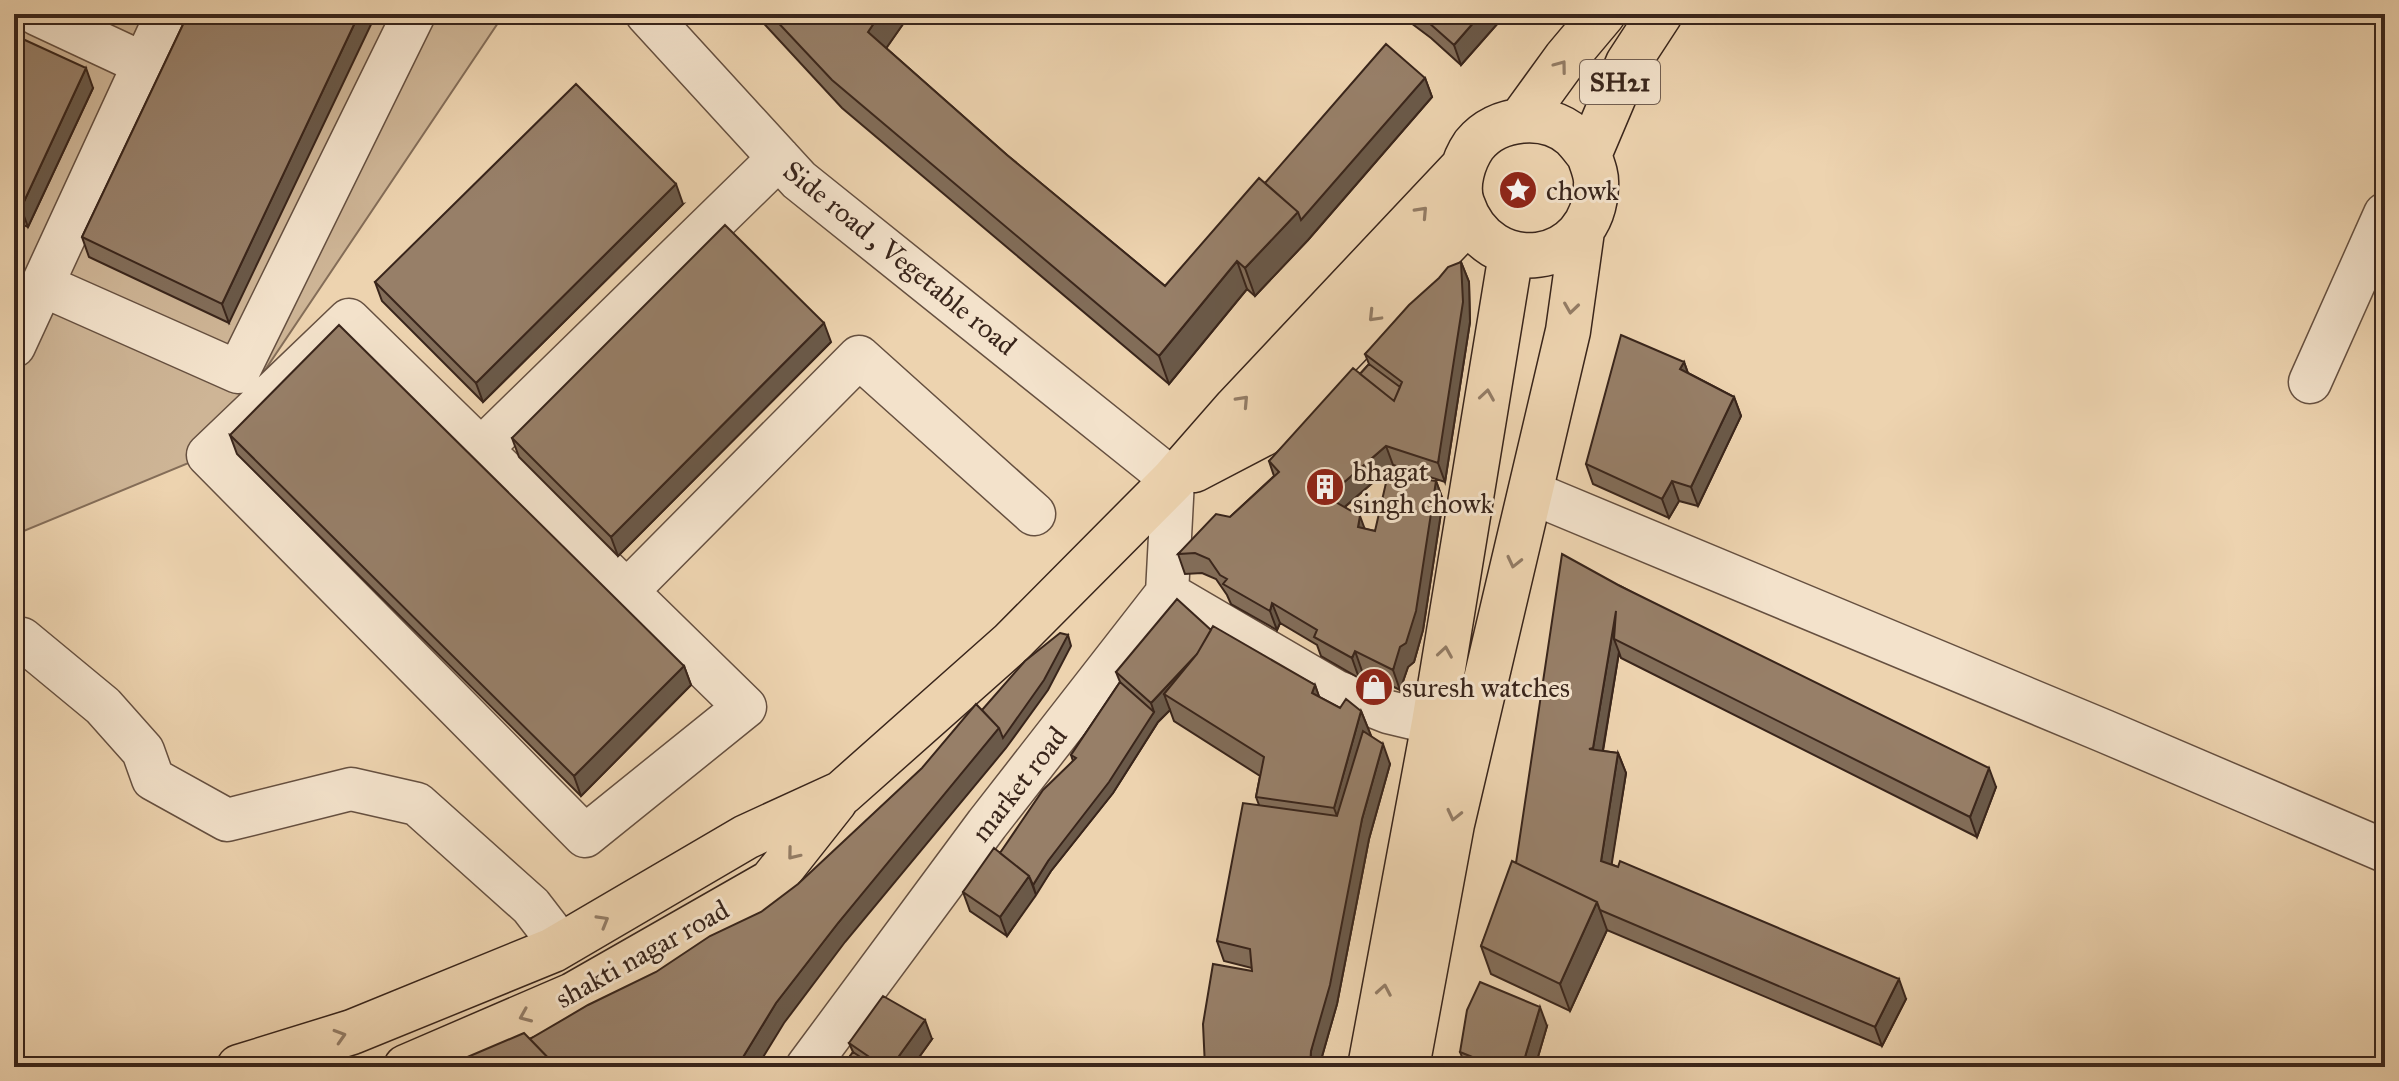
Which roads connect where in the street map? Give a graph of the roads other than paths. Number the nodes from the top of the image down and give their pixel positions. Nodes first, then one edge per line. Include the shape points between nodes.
1 (37, 14) edge
2 (167, 14) edge
3 (414, 14) edge
4 (647, 14) edge
5 (1660, 14) edge
6 (1586, 20) edge
7 (144, 64) junction
8 (1521, 120) junction
9 (1589, 155) junction
10 (779, 158) junction
11 (1462, 168) junction
12 (2385, 214) edge
13 (1468, 221) junction
14 (1582, 231) junction
15 (1511, 254) junction
16 (31, 288) edge
17 (14, 346) edge
18 (2310, 382) dead end
19 (481, 449) junction
20 (1173, 480) junction
21 (1530, 492) junction
22 (1034, 514) dead end
23 (627, 591) junction
24 (1167, 593) junction
25 (14, 646) edge
26 (1434, 723) junction
27 (842, 793) junction
28 (2385, 851) edge
29 (561, 945) junction
30 (239, 1067) edge
31 (406, 1067) edge
32 (807, 1067) edge
33 (1370, 1067) edge
34 (1407, 1067) edge

1 - 7 street
2 - 7 street
3 - 16 street via 238,372
4 - 10 street, Side road , Vegetable road
5 - 9 main road, SH21 via 1628,63
8 -> 6 main road, SH21
7 - 16 street
8 - 9 main road, SH21 via 1548,122 1572,135
8 - 11 main road, SH21 via 1495,127 1475,145
9 - 14 main road via 1597,181 1594,207
10 - 19 street
10 - 20 street, Side road , Vegetable road via 799,180
11 - 13 main road via 1460,195
20 -> 11 main road
12 - 18 street
13 - 15 main road via 1485,242
13 -> 20 main road via 1263,434
14 - 15 main road via 1549,252
14 -> 21 main road via 1568,331
26 -> 15 main road
16 - 17 street
19 - 23 street
19 - 23 street via 349,320 208,455 585,836 745,707
20 - 24 street
20 - 27 main road via 1011,643
21 - 28 street
21 -> 34 main road via 1452,824
22 - 23 street via 859,357
24 - 26 street via 1335,691
24 - 32 street, market road
25 - 29 street via 22,639 103,706 143,751 153,779 227,820 351,789 417,804 531,906
33 -> 26 main road
29 -> 27 main road via 746,837
27 -> 31 main road, shakti nagar road via 771,882 573,995
30 -> 29 main road via 352,1032

